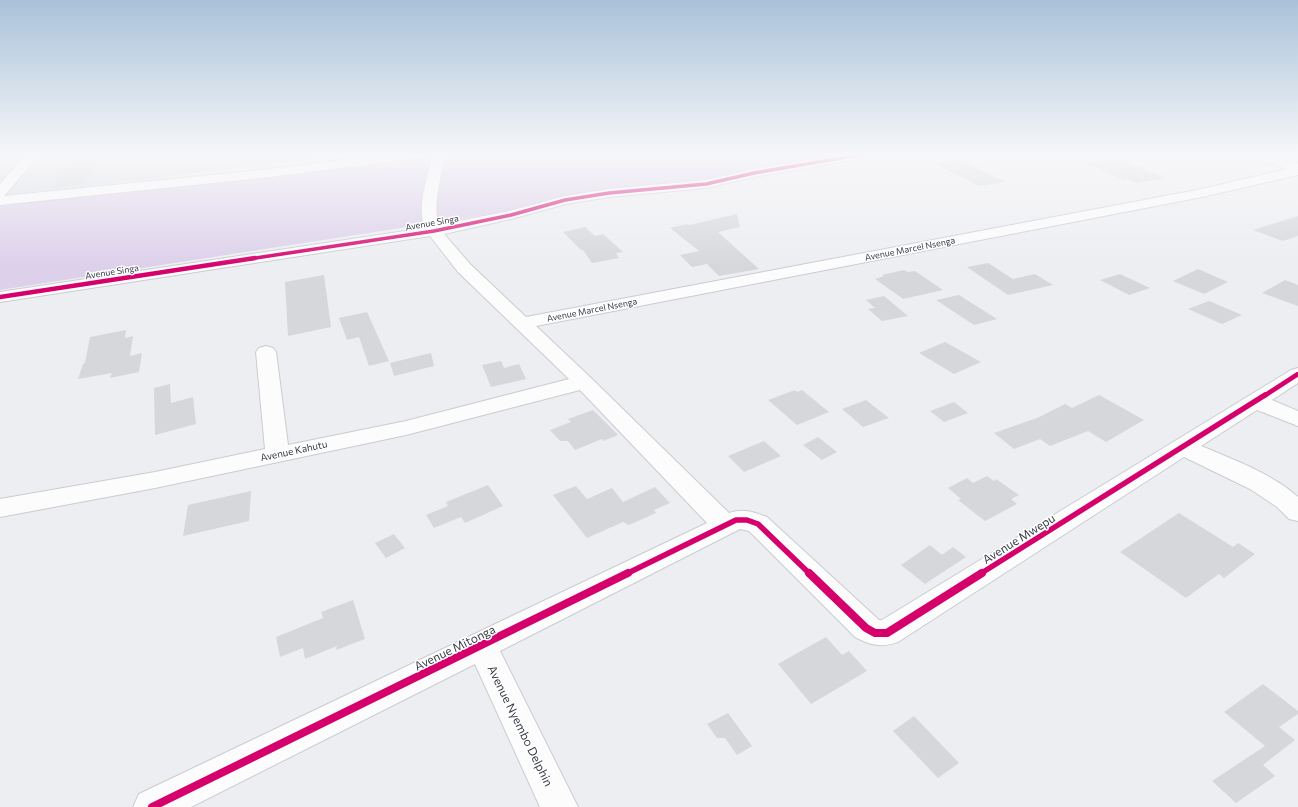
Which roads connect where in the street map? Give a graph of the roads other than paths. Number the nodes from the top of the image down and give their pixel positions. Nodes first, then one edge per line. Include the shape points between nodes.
1 (90, 192) edge
2 (432, 192) edge
3 (623, 192) edge
4 (1208, 192) edge
5 (0, 201) edge
6 (434, 231) junction
7 (0, 297) edge
8 (522, 323) junction
9 (266, 352) dead end
10 (1298, 374) edge
11 (584, 382) junction
12 (1254, 401) junction
13 (1298, 419) edge
14 (1183, 447) junction
15 (277, 455) junction
16 (0, 508) edge
17 (1298, 512) edge
18 (725, 525) junction
19 (766, 530) joint
20 (482, 646) junction
21 (156, 806) edge
22 (559, 807) edge

1 - 5 street
2 - 6 street via 429,219
3 - 6 street, Avenue Singa via 566,200 511,215
4 - 8 street, Avenue Marcel Nsenga
6 - 7 street, Avenue Singa
6 - 8 street via 464,268
8 - 11 street
9 - 15 street
10 - 12 street, Avenue Mwepu
11 - 15 street, Avenue Kahutu via 406,428
11 - 18 street
12 - 13 street
12 - 14 street, Avenue Mwepu
14 - 17 street via 1259,483
14 - 19 street, Avenue Mwepu via 887,633 875,633 860,623
15 - 16 street, Avenue Kahutu
18 - 19 street, Avenue Mitonga via 736,520 747,520
18 - 20 street, Avenue Mitonga
20 - 21 street, Avenue Mitonga
20 - 22 street, Avenue Nyembo Delphin

